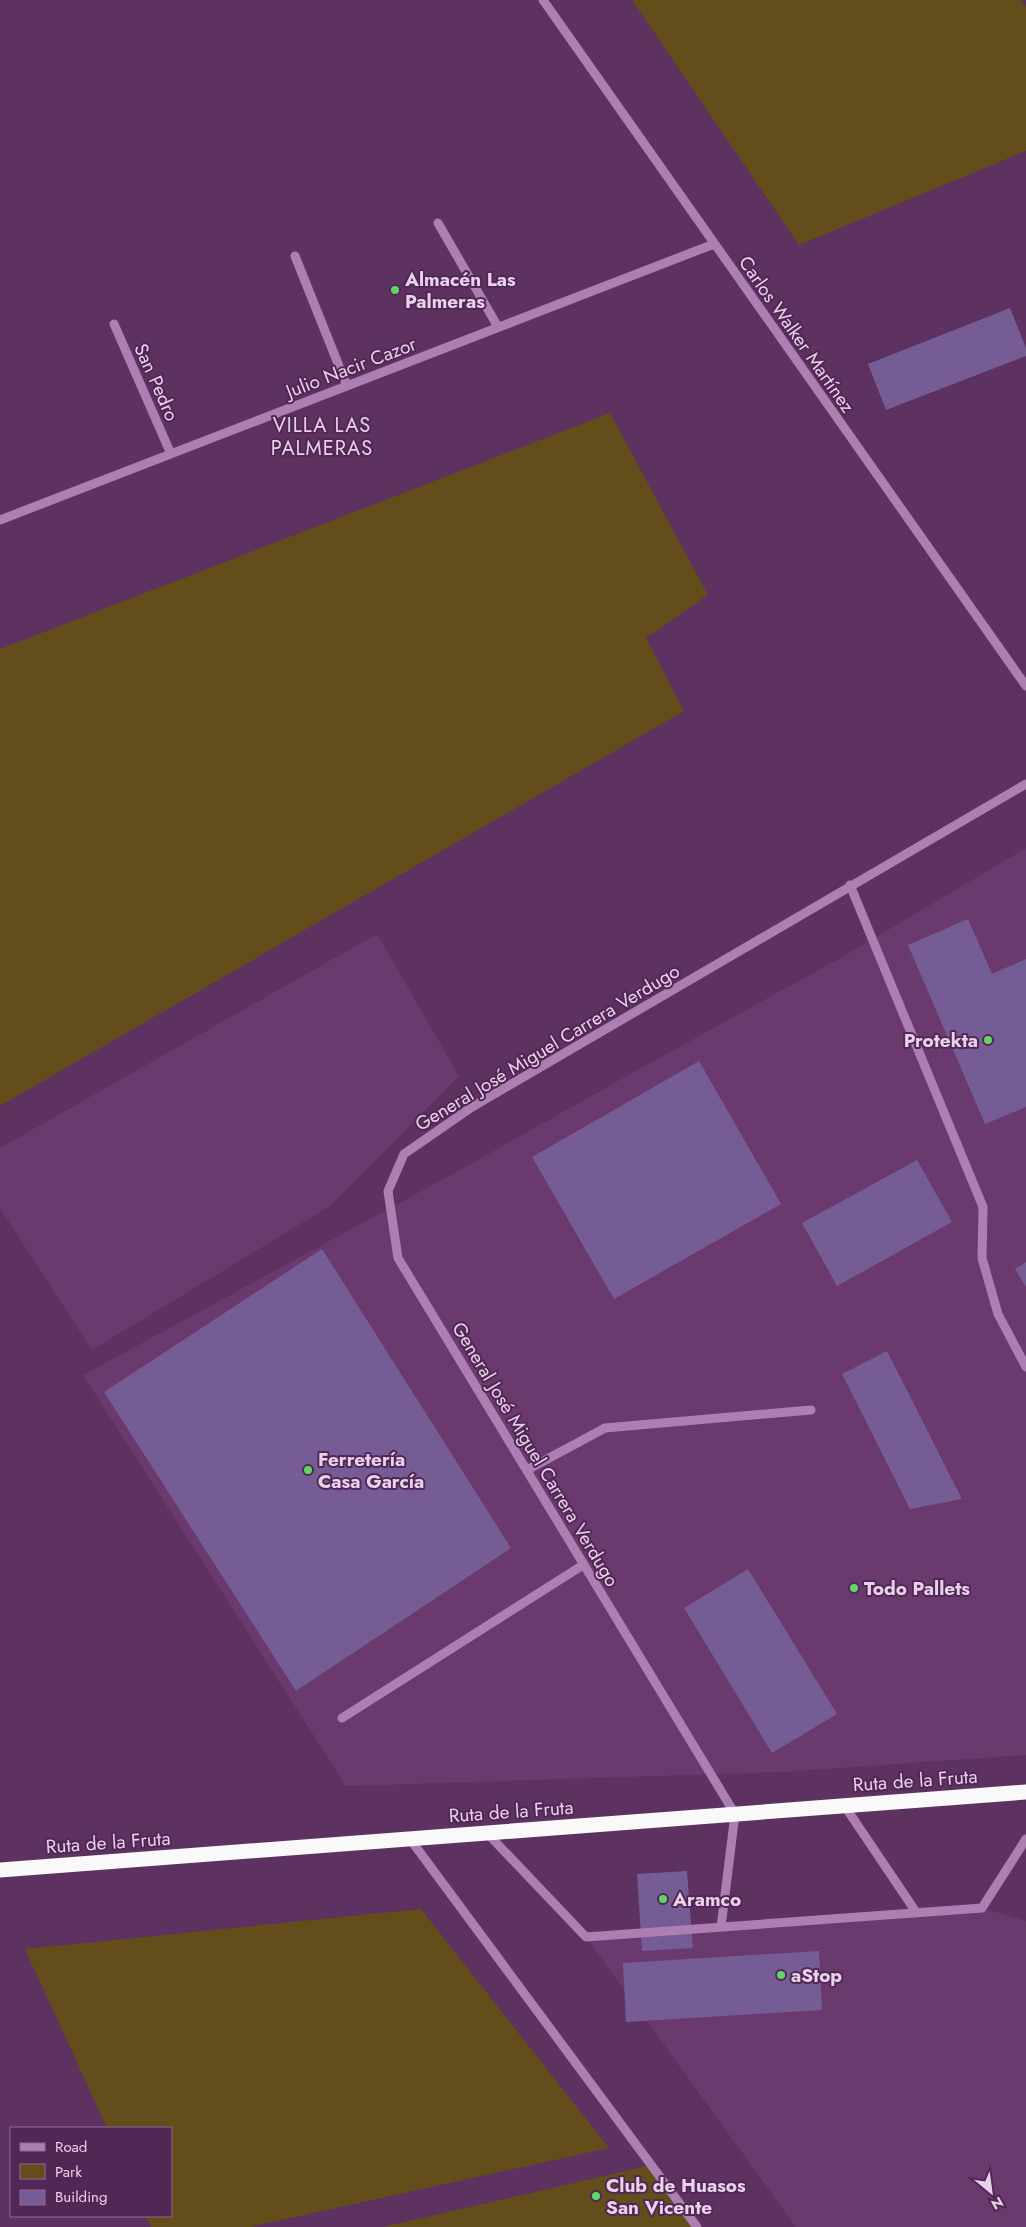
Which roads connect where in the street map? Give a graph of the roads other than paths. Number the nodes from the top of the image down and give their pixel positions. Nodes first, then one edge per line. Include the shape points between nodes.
1 (543, 0) edge
2 (438, 223) dead end
3 (714, 244) junction
4 (294, 256) dead end
5 (114, 324) dead end
6 (498, 327) junction
7 (347, 386) junction
8 (171, 454) junction
9 (0, 520) edge
10 (1026, 686) edge
11 (1026, 784) edge
12 (850, 886) junction
13 (1026, 1367) edge
14 (811, 1410) dead end
15 (527, 1470) junction
16 (583, 1565) junction
17 (342, 1718) dead end
18 (1026, 1792) edge
19 (844, 1805) junction
20 (735, 1814) junction
21 (487, 1833) junction
22 (410, 1838) junction
23 (1026, 1839) edge
24 (0, 1870) edge
25 (916, 1912) junction
26 (721, 1927) junction
27 (697, 2227) edge

1 - 3 street, Carlos Walker Martínez
2 - 6 street
3 - 6 street, Julio Nacir Cazor
3 - 10 street, Carlos Walker Martínez
4 - 7 street
5 - 8 street, San Pedro
6 - 7 street, Julio Nacir Cazor
7 - 8 street, Julio Nacir Cazor
8 - 9 street, Julio Nacir Cazor
11 - 12 street, General José Miguel Carrera Verdugo
12 - 13 street via 983,1207 982,1258 998,1314
12 - 15 street, General José Miguel Carrera Verdugo via 472,1107 404,1154 388,1191 398,1258
14 - 15 street via 604,1428
15 - 16 street, General José Miguel Carrera Verdugo
16 - 17 street
16 - 20 street, General José Miguel Carrera Verdugo
18 - 19 highway, Ruta de la Fruta
19 - 20 highway, Ruta de la Fruta
19 - 25 street
20 - 21 highway, Ruta de la Fruta
20 - 26 street
21 - 22 highway, Ruta de la Fruta
21 - 26 street via 586,1937
22 - 24 highway, Ruta de la Fruta
22 - 27 street
23 - 25 street via 982,1908
25 - 26 street

